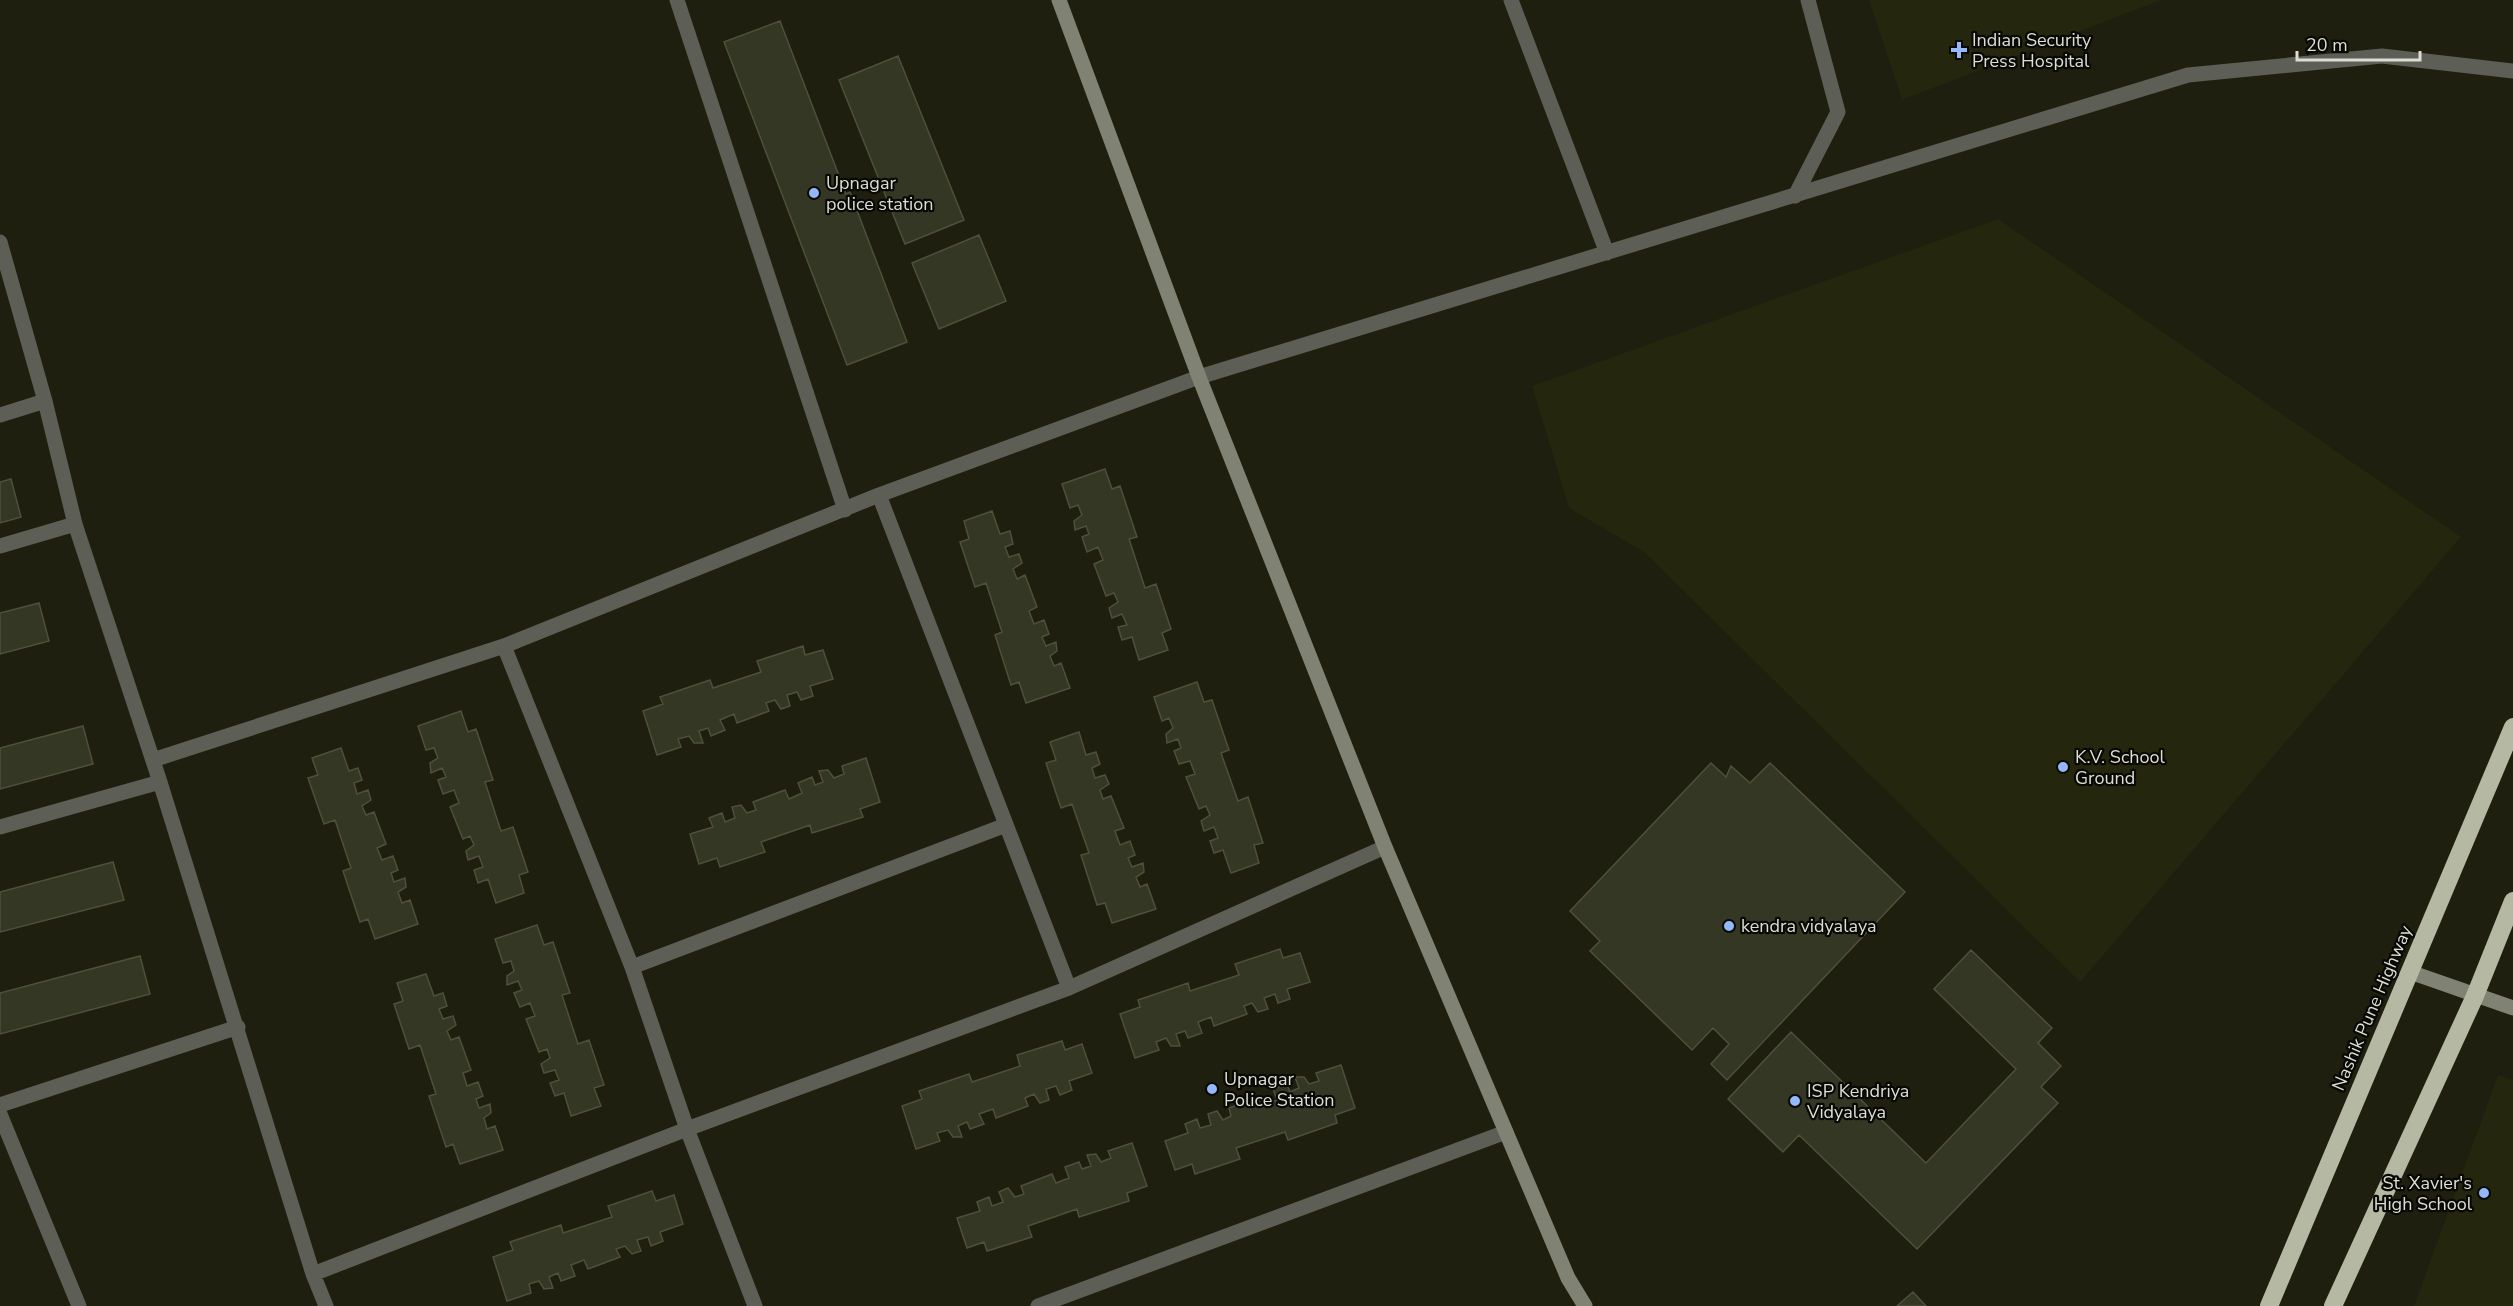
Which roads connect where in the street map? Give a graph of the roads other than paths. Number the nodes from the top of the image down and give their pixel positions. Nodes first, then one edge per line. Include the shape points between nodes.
1 (677, 0) edge
2 (1059, 0) edge
3 (1511, 0) edge
4 (1808, 0) edge
5 (2513, 71) edge
6 (1795, 196) junction
7 (0, 242) edge
8 (1607, 253) junction
9 (1199, 377) junction
10 (45, 401) junction
11 (0, 415) edge
12 (879, 495) junction
13 (845, 510) junction
14 (75, 524) junction
15 (0, 546) edge
16 (504, 646) junction
17 (2513, 727) edge
18 (153, 760) junction
19 (160, 782) junction
20 (1006, 825) junction
21 (0, 827) edge
22 (1385, 847) junction
23 (2513, 901) edge
24 (632, 967) junction
25 (2410, 972) junction
26 (1069, 988) junction
27 (2475, 996) junction
28 (2513, 1008) edge
29 (237, 1027) junction
30 (0, 1105) edge
31 (0, 1114) edge
32 (687, 1129) junction
33 (1506, 1132) junction
34 (313, 1274) junction
35 (79, 1306) edge
36 (326, 1306) edge
37 (755, 1306) edge
38 (1038, 1306) edge
39 (1585, 1306) edge
40 (2269, 1306) edge
41 (2333, 1306) edge

1 - 13 street
2 - 9 street
3 - 8 street
4 - 6 street via 1838,112
5 - 6 street via 2382,56 2188,75
6 - 8 street
7 - 10 street
8 - 9 street
9 - 12 street
9 - 22 street
10 - 11 street
10 - 14 street
12 - 13 street
12 - 20 street
13 - 16 street
14 - 15 street
14 - 18 street
16 - 18 street
16 - 24 street
17 - 25 highway, Nashik Pune Highway
18 - 19 street
19 - 21 street
19 - 29 street
20 - 24 street
20 - 26 street
22 - 26 street
22 - 33 street
23 - 27 highway
24 - 32 street
25 - 27 street
25 - 40 highway, Nashik Pune Highway
26 - 32 street
27 - 28 street
27 - 41 highway
29 - 30 street
29 - 34 street
31 - 35 street
32 - 34 street
32 - 37 street
33 - 38 street
33 - 39 street via 1568,1278
34 - 36 street

